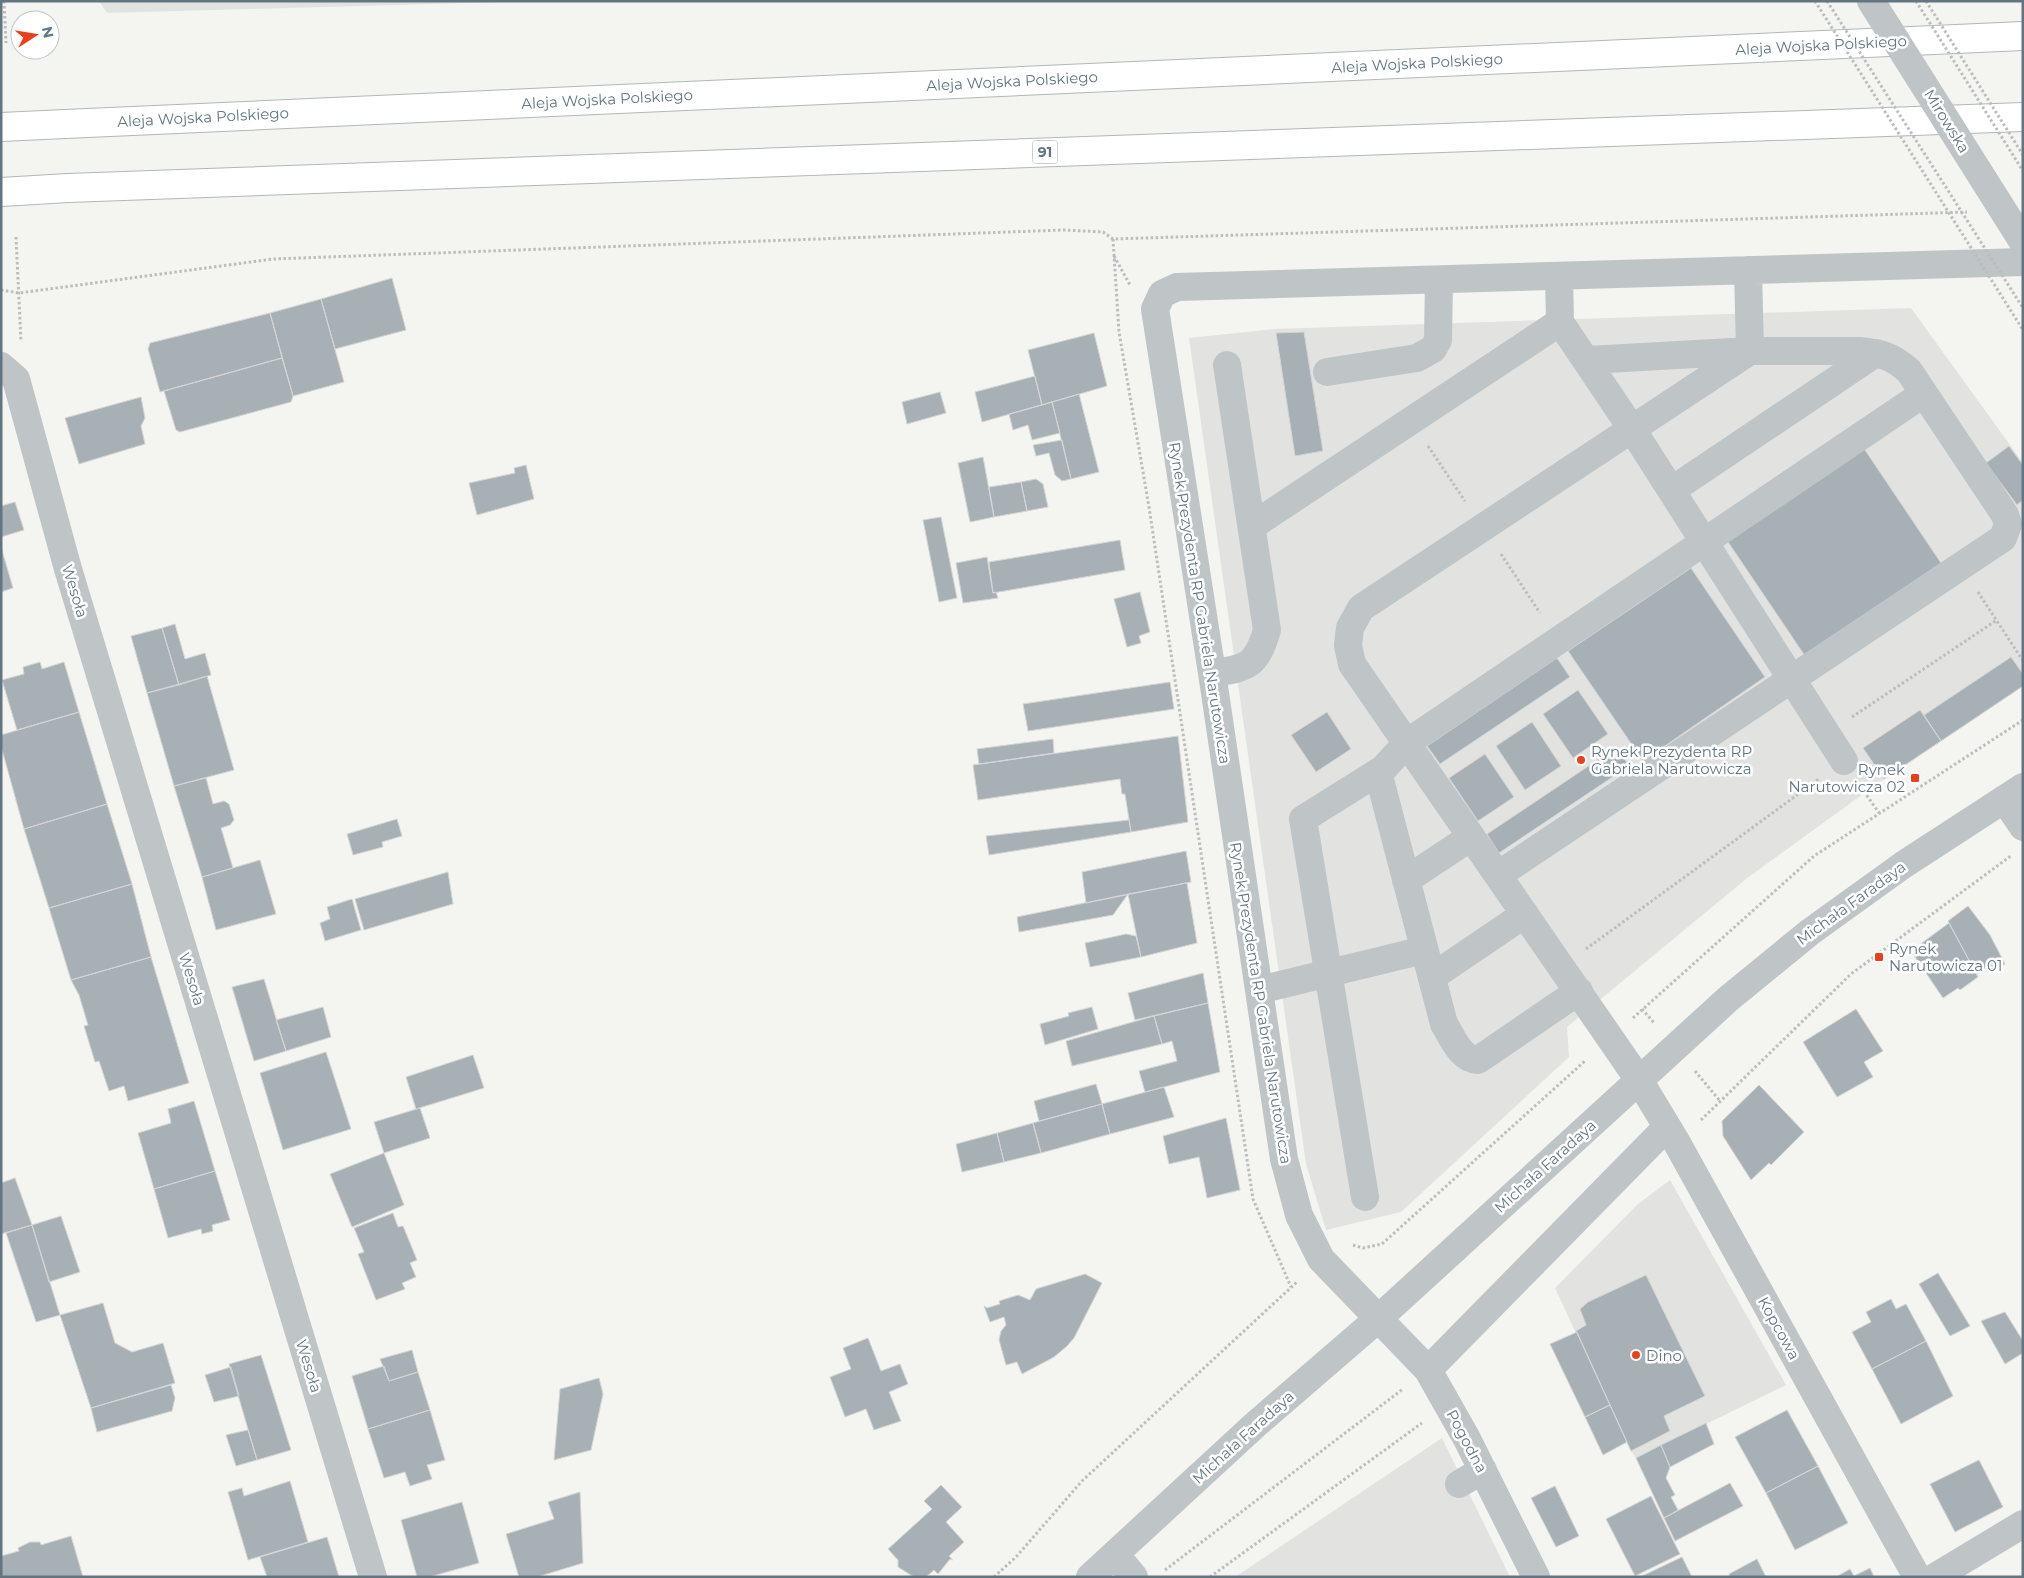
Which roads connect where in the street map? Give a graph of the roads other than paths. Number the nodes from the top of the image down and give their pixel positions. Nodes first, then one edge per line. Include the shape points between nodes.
1 (1871, 1) edge
2 (2023, 36) edge
3 (2023, 117) edge
4 (1, 127) edge
5 (1, 192) edge
6 (2023, 242) edge
7 (2023, 262) edge
8 (1748, 270) junction
9 (1560, 276) junction
10 (1439, 280) junction
11 (1560, 322) junction
12 (1750, 350) junction
13 (1876, 353) junction
14 (1588, 360) junction
15 (1227, 365) dead end
16 (9, 372) edge
17 (1327, 372) dead end
18 (1923, 394) junction
19 (1632, 429) junction
20 (1672, 490) junction
21 (1252, 526) junction
22 (1705, 542) junction
23 (1212, 673) junction
24 (1792, 678) junction
25 (1408, 742) junction
26 (1844, 761) road end
27 (1378, 772) junction
28 (2013, 793) edge
29 (2023, 827) edge
30 (1471, 837) junction
31 (1498, 875) junction
32 (1406, 880) junction
33 (1525, 914) junction
34 (1424, 950) junction
35 (1328, 974) junction
36 (1432, 977) junction
37 (1259, 990) junction
38 (1579, 991) junction
39 (1639, 1080) junction
40 (1667, 1127) junction
41 (1365, 1197) dead end
42 (1379, 1318) junction
43 (1428, 1370) junction
44 (1483, 1470) junction
45 (1459, 1484) dead end
46 (2023, 1524) edge
47 (1115, 1554) junction
48 (373, 1577) edge
49 (1090, 1577) edge
50 (1134, 1577) edge
51 (1536, 1577) edge
52 (1917, 1577) edge
53 (1935, 1577) edge

1 - 6 street, Mirowska, bridge
2 - 4 main road, Aleja Wojska Polskiego, bridge
3 - 5 main road, 91, bridge
7 - 8 street, Rynek Prezydenta RP Gabriela Narutowicza
8 - 9 street, Rynek Prezydenta RP Gabriela Narutowicza
8 - 12 street
9 - 10 street, Rynek Prezydenta RP Gabriela Narutowicza
9 - 11 street
10 - 17 street via 1438,340 1433,349 1417,358
10 - 23 street, Rynek Prezydenta RP Gabriela Narutowicza via 1177,287 1162,294 1155,309 1157,334
11 - 14 street
11 - 21 street
12 - 13 street
12 - 14 street
12 - 19 street, Kopcowa
13 - 18 street via 1895,359 1908,371
13 - 20 street
14 - 19 street
15 - 21 street
16 - 48 street, Wesoła
18 - 22 street
18 - 24 street via 2004,514 2008,524 2003,538
19 - 20 street
19 - 25 street, Kopcowa via 1362,608 1350,628 1348,645 1352,664
20 - 22 street
21 - 23 street via 1267,630 1261,650 1252,662 1240,669
22 - 24 street
22 - 25 street
23 - 37 street, Rynek Prezydenta RP Gabriela Narutowicza
24 - 26 street
24 - 31 street
25 - 27 street
25 - 30 street, Kopcowa
27 - 32 street
27 - 35 street via 1303,819
28 - 29 street
28 - 39 street, Michała Faradaya via 1903,865 1810,932 1728,999
30 - 31 street, Kopcowa
30 - 32 street
31 - 33 street, Kopcowa
32 - 34 street
33 - 36 street
33 - 38 street, Kopcowa
34 - 35 street
34 - 36 street
35 - 37 street
35 - 41 street
36 - 38 street via 1444,1024 1463,1054 1478,1060
37 - 42 street, Rynek Prezydenta RP Gabriela Narutowicza via 1284,1160 1299,1215 1321,1259
38 - 39 street, Kopcowa
39 - 40 street, Kopcowa
39 - 42 street, Michała Faradaya
40 - 43 street
40 - 52 street, Kopcowa
42 - 43 street, Pogodna
42 - 47 street, Michała Faradaya via 1255,1424
43 - 44 street, Pogodna
44 - 45 street
44 - 51 street, Pogodna
46 - 53 street
47 - 49 street, Michała Faradaya
47 - 50 street

